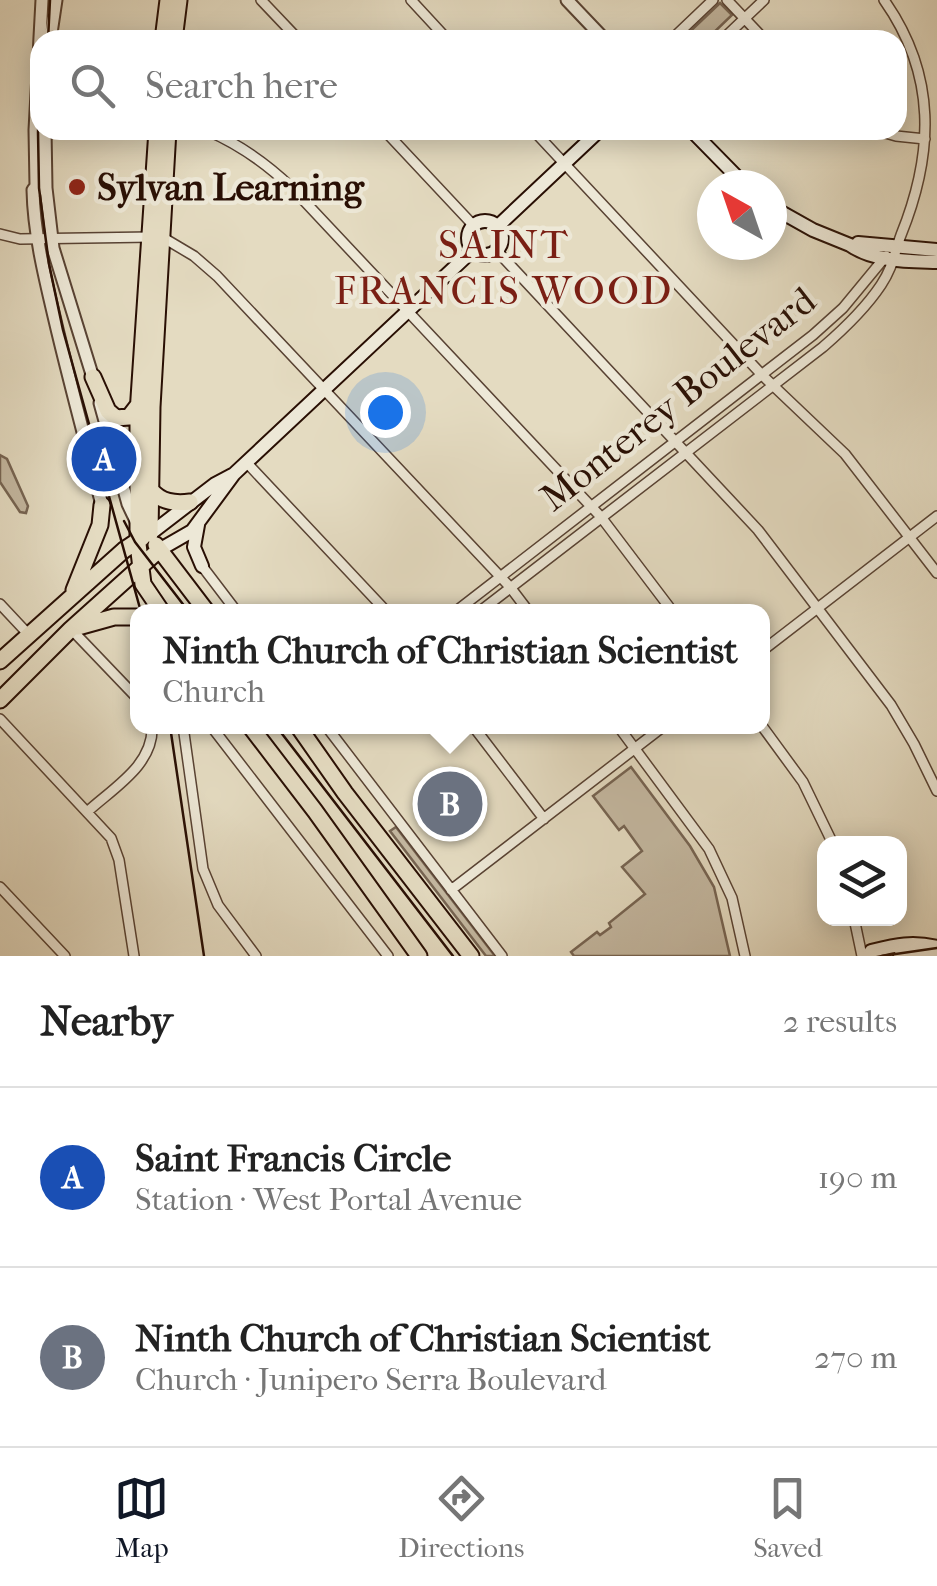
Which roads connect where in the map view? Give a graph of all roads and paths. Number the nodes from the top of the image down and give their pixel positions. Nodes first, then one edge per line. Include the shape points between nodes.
1 (42, 0) edge
2 (53, 0) edge
3 (168, 0) edge
4 (179, 0) edge
5 (260, 0) edge
6 (411, 0) edge
7 (566, 0) edge
8 (713, 0) edge
9 (727, 0) edge
10 (764, 0) edge
11 (884, 0) edge
12 (745, 18) junction
13 (40, 30) edge
14 (51, 30) edge
15 (164, 30) edge
16 (175, 30) edge
17 (289, 30) edge
18 (439, 30) edge
19 (594, 30) edge
20 (682, 30) edge
21 (732, 30) edge
22 (756, 30) edge
23 (903, 30) edge
24 (907, 38) edge
25 (907, 137) edge
26 (925, 139) junction
27 (35, 140) edge
28 (45, 140) edge
29 (157, 140) edge
30 (167, 140) edge
31 (227, 140) edge
32 (393, 140) edge
33 (542, 140) edge
34 (589, 140) edge
35 (701, 140) edge
36 (564, 164) junction
37 (730, 170) edge
38 (787, 215) edge
39 (473, 225) junction
40 (498, 226) junction
41 (0, 234) edge
42 (156, 237) junction
43 (45, 238) junction
44 (473, 250) junction
45 (937, 250) edge
46 (497, 251) junction
47 (892, 255) junction
48 (937, 262) edge
49 (407, 312) junction
50 (762, 375) junction
51 (92, 377) junction
52 (774, 384) junction
53 (323, 390) junction
54 (138, 404) junction
55 (676, 441) junction
56 (686, 452) junction
57 (246, 462) junction
58 (234, 474) junction
59 (151, 490) junction
60 (193, 500) junction
61 (102, 504) joint
62 (590, 507) junction
63 (937, 516) edge
64 (602, 517) junction
65 (203, 518) junction
66 (142, 532) junction
67 (910, 538) junction
68 (159, 550) junction
69 (202, 566) joint
70 (139, 567) junction
71 (937, 572) edge
72 (499, 577) junction
73 (510, 587) junction
74 (72, 596) junction
75 (0, 604) edge
76 (157, 604) edge
77 (201, 604) edge
78 (232, 604) edge
79 (379, 604) edge
80 (465, 604) edge
81 (489, 604) edge
82 (523, 604) edge
83 (668, 604) edge
84 (818, 608) junction
85 (130, 617) edge
86 (72, 629) junction
87 (29, 635) junction
88 (770, 645) edge
89 (0, 661) edge
90 (130, 691) edge
91 (0, 700) edge
92 (0, 719) edge
93 (151, 734) edge
94 (184, 734) edge
95 (217, 734) edge
96 (256, 734) edge
97 (304, 734) edge
98 (332, 734) edge
99 (480, 734) edge
100 (624, 734) edge
101 (654, 734) edge
102 (768, 734) edge
103 (635, 749) junction
104 (937, 791) edge
105 (88, 812) junction
106 (544, 819) junction
107 (829, 836) edge
108 (0, 887) edge
109 (452, 890) junction
110 (856, 926) edge
111 (937, 949) edge
112 (65, 956) edge
113 (134, 956) edge
114 (256, 956) edge
115 (388, 956) edge
116 (419, 956) edge
117 (471, 956) edge
118 (502, 956) edge
119 (745, 956) edge
120 (865, 956) edge
121 (900, 956) edge

1 - 13 street
2 - 14 street
3 - 15 main road
4 - 16 main road
5 - 17 street
6 - 18 street
7 - 19 street
8 - 20 street
9 - 12 street
10 - 12 street
11 - 23 street
12 - 21 street
12 - 22 street
24 - 26 street via 918,66
25 - 26 street
26 - 47 street via 915,199
27 - 43 street
28 - 43 street
29 - 42 main road
30 - 42 main road
31 - 49 street via 276,173
32 - 39 street
33 - 36 street
34 - 36 main road
35 - 37 main road
36 - 40 main road
36 - 50 street
38 - 47 main road via 858,250
39 - 40 main road via 486,220
39 - 44 main road
40 - 46 main road via 503,238
41 - 43 street
42 - 43 street
42 - 53 street via 205,265
42 - 54 main road
42 - 59 main road
43 - 51 street
43 - 61 street via 46,280
44 - 46 main road
44 - 49 main road
45 - 47 main road
46 - 55 street
47 - 48 main road
47 - 50 street, Monterey Boulevard via 813,336
47 - 52 street, Monterey Boulevard via 880,286 855,318
49 - 53 main road
49 - 62 street
50 - 52 street
50 - 55 street, Monterey Boulevard
51 - 54 main road via 116,418 129,417
51 - 66 street
52 - 56 street, Monterey Boulevard
52 - 67 street via 846,454
53 - 57 main road
53 - 72 street
54 - 66 main road
55 - 56 street
55 - 62 street, Monterey Boulevard
56 - 64 street, Monterey Boulevard
56 - 84 street
57 - 58 main road
57 - 79 street
58 - 60 main road
58 - 65 main road
59 - 60 main road via 169,502
59 - 66 main road
60 - 65 main road via 204,502
60 - 66 main road
61 - 74 main road
62 - 64 street
62 - 72 street, Monterey Boulevard
63 - 67 street
64 - 73 street, Monterey Boulevard
64 - 83 street
65 - 68 main road
65 - 69 main road via 194,547
66 - 68 main road
66 - 70 main road
66 - 74 main road
67 - 71 street
67 - 84 street
68 - 70 main road
68 - 77 main road
69 - 78 street
70 - 76 main road
70 - 86 main road
72 - 73 street
72 - 80 street, Monterey Boulevard
73 - 81 street, Monterey Boulevard
73 - 82 street
74 - 87 main road
75 - 87 street
84 - 88 street
84 - 104 street via 891,705
85 - 86 main road
86 - 90 street
86 - 91 main road
87 - 89 main road
92 - 105 street
93 - 105 street via 140,764
94 - 114 street via 203,869 218,905
95 - 115 street
96 - 116 main road
97 - 117 main road
98 - 109 street
99 - 106 street
100 - 103 street
101 - 103 street
102 - 107 street
103 - 106 street
103 - 119 street via 718,865
105 - 113 street via 117,852
106 - 109 street
108 - 112 street
109 - 118 street
110 - 120 street
111 - 120 main road via 918,942
111 - 121 main road

